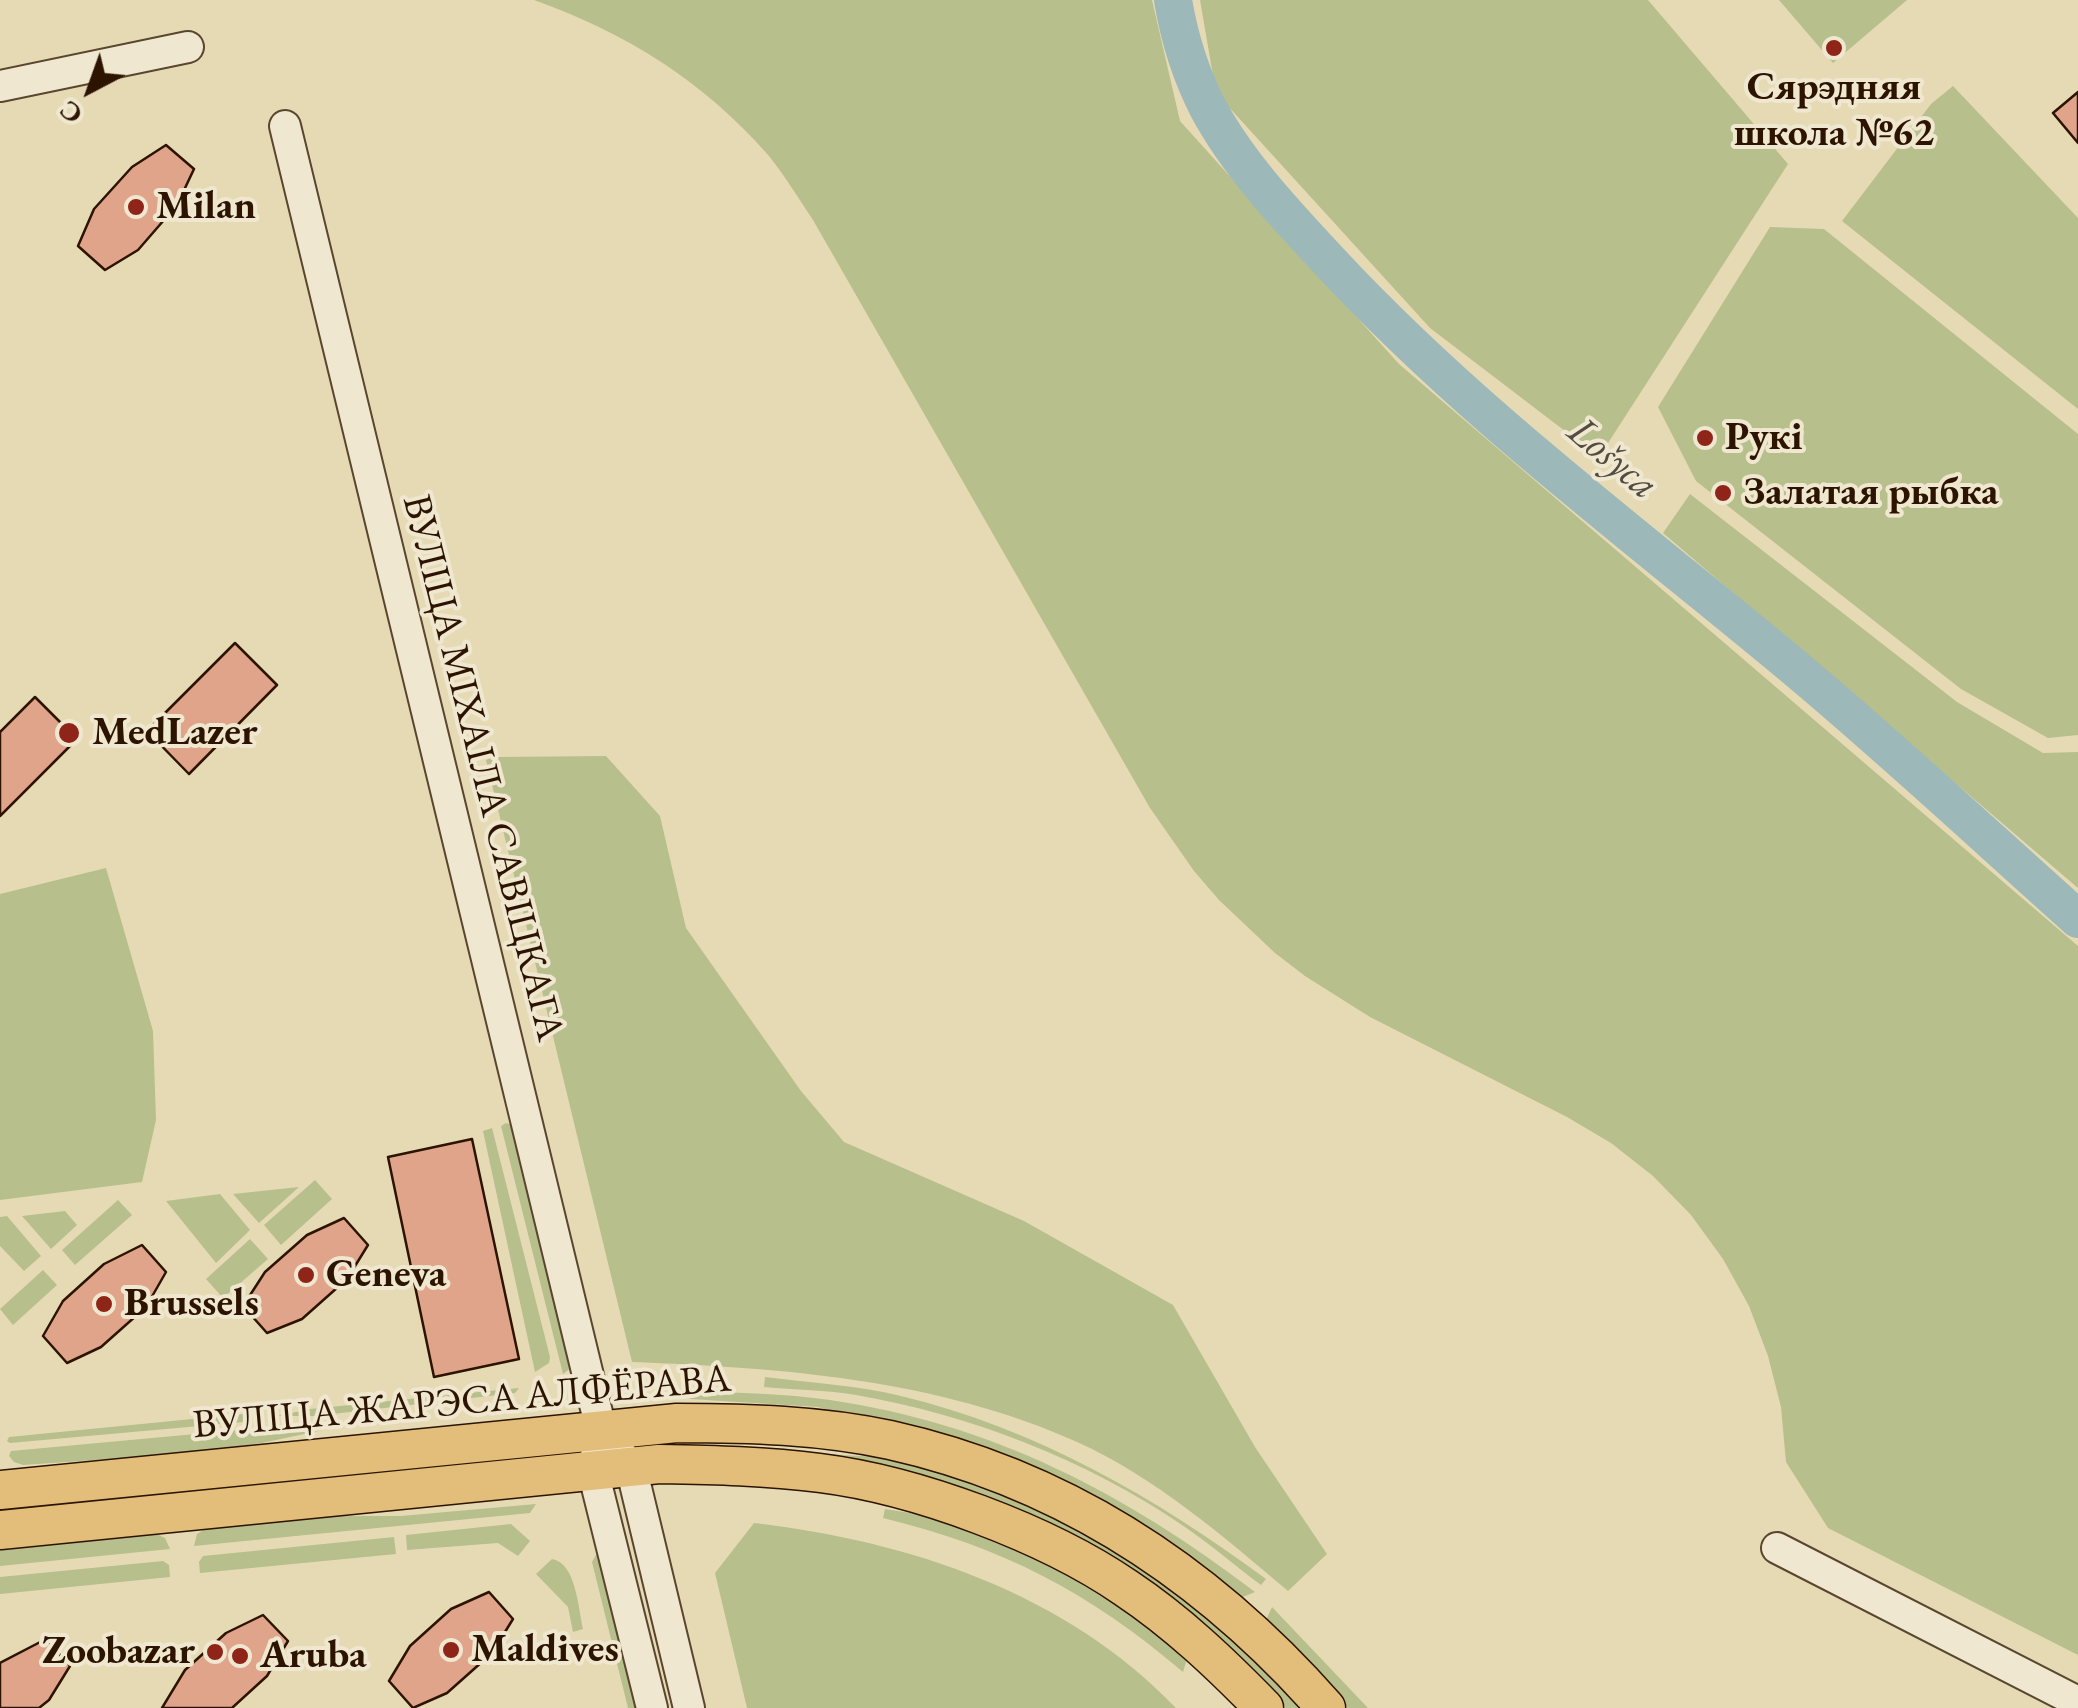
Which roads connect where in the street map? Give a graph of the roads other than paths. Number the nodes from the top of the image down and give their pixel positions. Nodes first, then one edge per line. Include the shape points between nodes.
1 (188, 47) dead end
2 (0, 86) edge
3 (286, 126) dead end
4 (601, 1429) junction
5 (630, 1466) junction
6 (593, 1471) junction
7 (0, 1490) edge
8 (0, 1530) edge
9 (1777, 1548) dead end
10 (2078, 1702) edge
11 (652, 1708) edge
12 (689, 1708) edge
13 (1264, 1708) edge
14 (1326, 1708) edge

1 - 2 street
3 - 4 street, ВУЛІЦА МІХАІЛА САВІЦКАГА
4 - 5 street, ВУЛІЦА МІХАІЛА САВІЦКАГА
4 - 6 street, ВУЛІЦА МІХАІЛА САВІЦКАГА
4 - 7 main road, ВУЛІЦА ЖАРЭСА АЛФЁРАВА
4 - 14 main road, ВУЛІЦА ЖАРЭСА АЛФЁРАВА via 740,1422 825,1430 943,1455 1050,1494 1198,1584
5 - 6 main road, ВУЛІЦА ЖАРЭСА АЛФЁРАВА
5 - 12 street, ВУЛІЦА МІХАІЛА САВІЦКАГА
5 - 13 main road, ВУЛІЦА ЖАРЭСА АЛФЁРАВА via 823,1473 934,1500 1038,1538 1125,1587 1211,1654
6 - 8 main road, ВУЛІЦА ЖАРЭСА АЛФЁРАВА
6 - 11 street, ВУЛІЦА МІХАІЛА САВІЦКАГА
9 - 10 street

